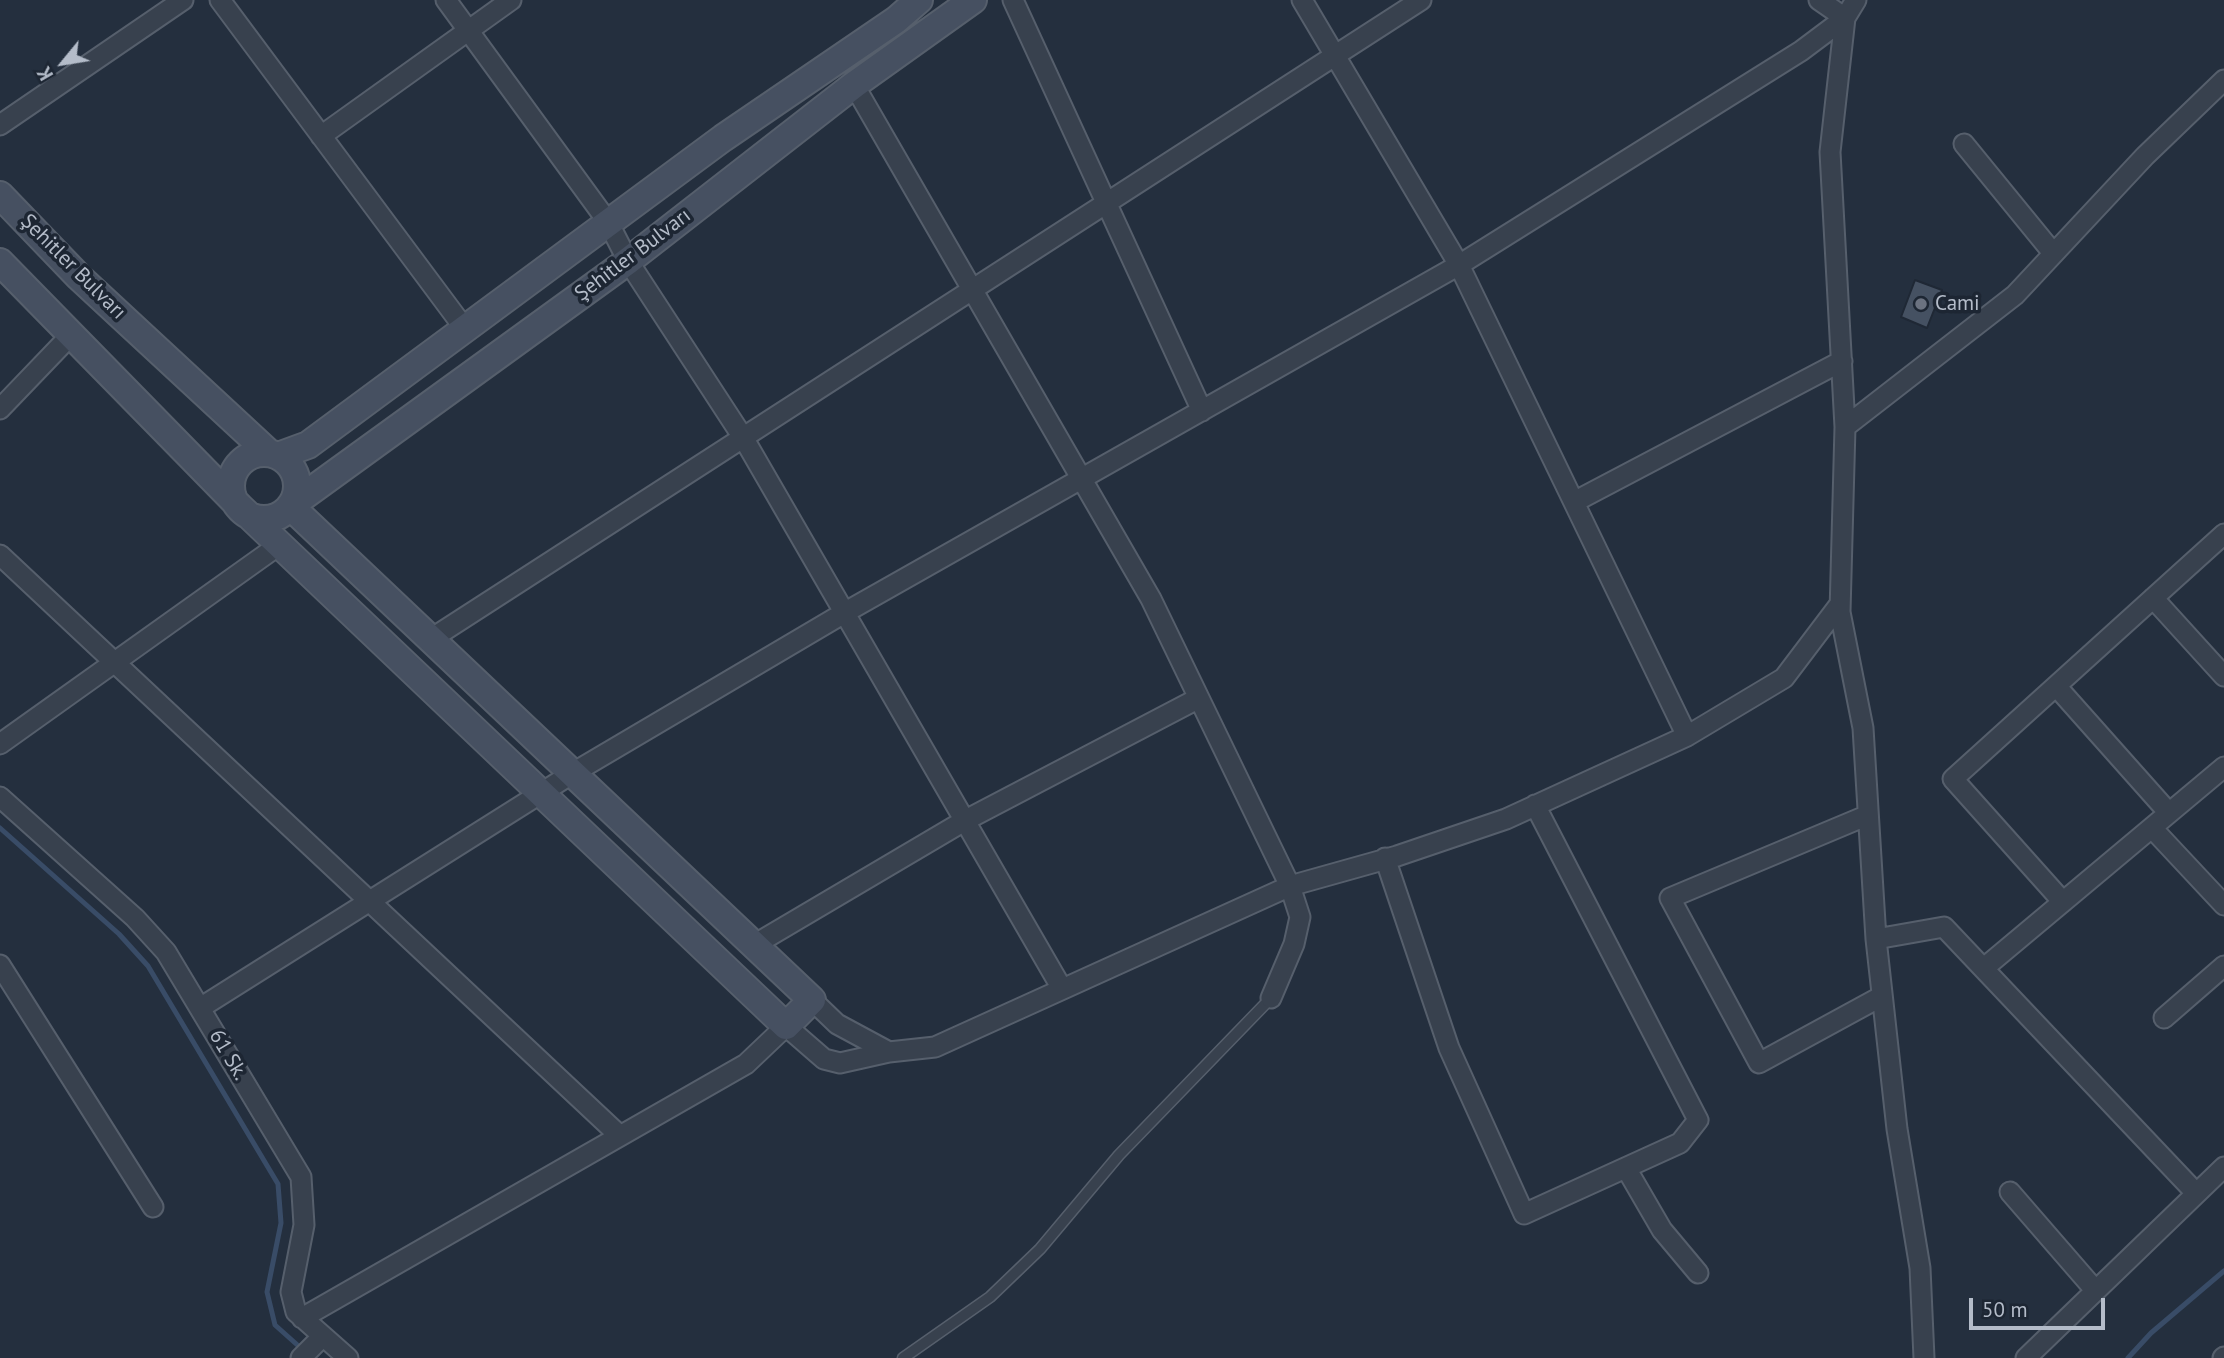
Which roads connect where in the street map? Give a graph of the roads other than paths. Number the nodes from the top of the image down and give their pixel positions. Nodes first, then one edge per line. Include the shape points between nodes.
1 (183, 0) edge
2 (220, 0) edge
3 (446, 0) edge
4 (511, 0) edge
5 (919, 0) edge
6 (973, 0) edge
7 (1013, 0) edge
8 (1302, 0) edge
9 (1421, 0) edge
10 (1819, 0) edge
11 (1856, 0) edge
12 (1845, 19) junction
13 (468, 30) junction
14 (1337, 57) junction
15 (2224, 80) edge
16 (854, 85) junction
17 (0, 125) edge
18 (321, 136) junction
19 (1964, 144) dead end
20 (0, 195) edge
21 (1105, 201) junction
22 (608, 222) junction
23 (2053, 253) junction
24 (628, 261) junction
25 (0, 262) edge
26 (1459, 265) junction
27 (973, 289) junction
28 (465, 330) junction
29 (71, 335) junction
30 (1842, 361) junction
31 (0, 409) edge
32 (1202, 411) junction
33 (1845, 427) junction
34 (744, 439) junction
35 (273, 454) junction
36 (1082, 479) junction
37 (1574, 502) junction
38 (290, 506) junction
39 (240, 507) junction
40 (2222, 539) edge
41 (279, 545) junction
42 (0, 555) edge
43 (2153, 598) junction
44 (1840, 604) junction
45 (844, 613) junction
46 (431, 639) junction
47 (114, 663) junction
48 (2224, 676) edge
49 (2056, 686) junction
50 (1199, 698) junction
51 (1687, 736) junction
52 (0, 744) edge
53 (2224, 767) edge
54 (573, 773) junction
55 (542, 795) junction
56 (0, 797) edge
57 (1535, 806) junction
58 (2169, 813) junction
59 (1868, 815) junction
60 (964, 821) junction
61 (2151, 828) junction
62 (1385, 858) junction
63 (1290, 886) junction
64 (2063, 902) junction
65 (369, 903) junction
66 (2224, 905) edge
67 (1876, 939) junction
68 (754, 945) junction
69 (0, 965) edge
70 (2224, 966) edge
71 (1984, 968) junction
72 (1060, 988) junction
73 (1882, 996) junction
74 (1271, 998) joint
75 (813, 1000) junction
76 (200, 1008) junction
77 (2164, 1018) dead end
78 (786, 1026) junction
79 (889, 1052) junction
80 (620, 1136) junction
81 (2224, 1167) edge
82 (1626, 1168) junction
83 (2010, 1192) dead end
84 (2195, 1192) junction
85 (153, 1207) dead end
86 (1698, 1273) dead end
87 (2095, 1290) junction
88 (302, 1318) junction
89 (312, 1347) edge
90 (348, 1358) edge
91 (903, 1358) edge
92 (1924, 1358) edge
93 (2026, 1358) edge

1 - 17 street
2 - 18 street
3 - 13 street
4 - 13 street
5 - 22 main road, Şehitler Bulvarı
6 - 16 main road, Şehitler Bulvarı
7 - 21 street
8 - 14 street
9 - 14 street
10 - 12 street
11 - 12 street
12 - 26 street
12 - 30 street via 1830,152
13 - 18 street
13 - 22 street
14 - 21 street
14 - 26 street
15 - 23 street
16 - 24 main road, Şehitler Bulvarı
16 - 27 street
18 - 28 street
19 - 23 street
20 - 35 main road, Şehitler Bulvarı via 79,277
21 - 27 street
21 - 32 street
22 - 24 street
22 - 28 main road, Şehitler Bulvarı
23 - 33 street via 2015,295
24 - 34 street
24 - 38 main road, Şehitler Bulvarı
25 - 29 main road
26 - 32 street
26 - 37 street
27 - 34 street
27 - 36 street
28 - 35 main road, Şehitler Bulvarı via 309,445
29 - 31 street
29 - 39 main road
30 - 33 street
30 - 37 street
32 - 36 street
33 - 44 street
34 - 45 street
34 - 46 street
35 - 38 main road, Şehitler Bulvarı via 287,462 297,482
35 - 39 main road, Şehitler Bulvarı via 247,457 239,465 231,486
36 - 45 street
36 - 50 street via 1151,599
37 - 51 street
38 - 39 main road, Şehitler Bulvarı via 282,514 259,518
38 - 46 main road
39 - 41 main road
40 - 43 street
41 - 47 street
41 - 55 main road
42 - 47 street
43 - 48 street
43 - 49 street
44 - 51 street via 1784,678
44 - 59 street via 1863,728
45 - 54 street
45 - 60 street
46 - 54 main road
47 - 52 street
47 - 65 street
49 - 58 street
49 - 64 street via 1953,779
50 - 60 street
50 - 63 street
51 - 57 street
53 - 58 street
54 - 55 street
54 - 68 main road
55 - 65 street
55 - 78 main road
56 - 76 street, 61 Sk. via 135,918 166,952
57 - 62 street
57 - 82 street via 1698,1119 1680,1143
58 - 61 street
59 - 67 street
59 - 73 street via 1670,898 1759,1063
60 - 68 street
60 - 72 street
61 - 64 street
61 - 66 street
62 - 63 street
62 - 82 street via 1449,1048 1524,1214
63 - 72 street
63 - 74 street via 1300,917
64 - 71 street
65 - 76 street
65 - 80 street
67 - 71 street via 1944,927
67 - 73 street
68 - 75 main road
69 - 85 street
70 - 77 street
71 - 84 street
72 - 79 street via 935,1047
73 - 92 street via 1920,1268
74 - 91 lane via 1119,1155 1040,1249 990,1297
75 - 78 main road
75 - 79 street via 837,1024
76 - 88 street, 61 Sk. via 301,1177 304,1225 291,1292
78 - 79 street via 824,1059 840,1063
78 - 80 street via 746,1064
80 - 88 street
81 - 84 street
82 - 86 street via 1661,1230
83 - 87 street
84 - 87 street
87 - 93 street
88 - 89 street
89 - 90 street

